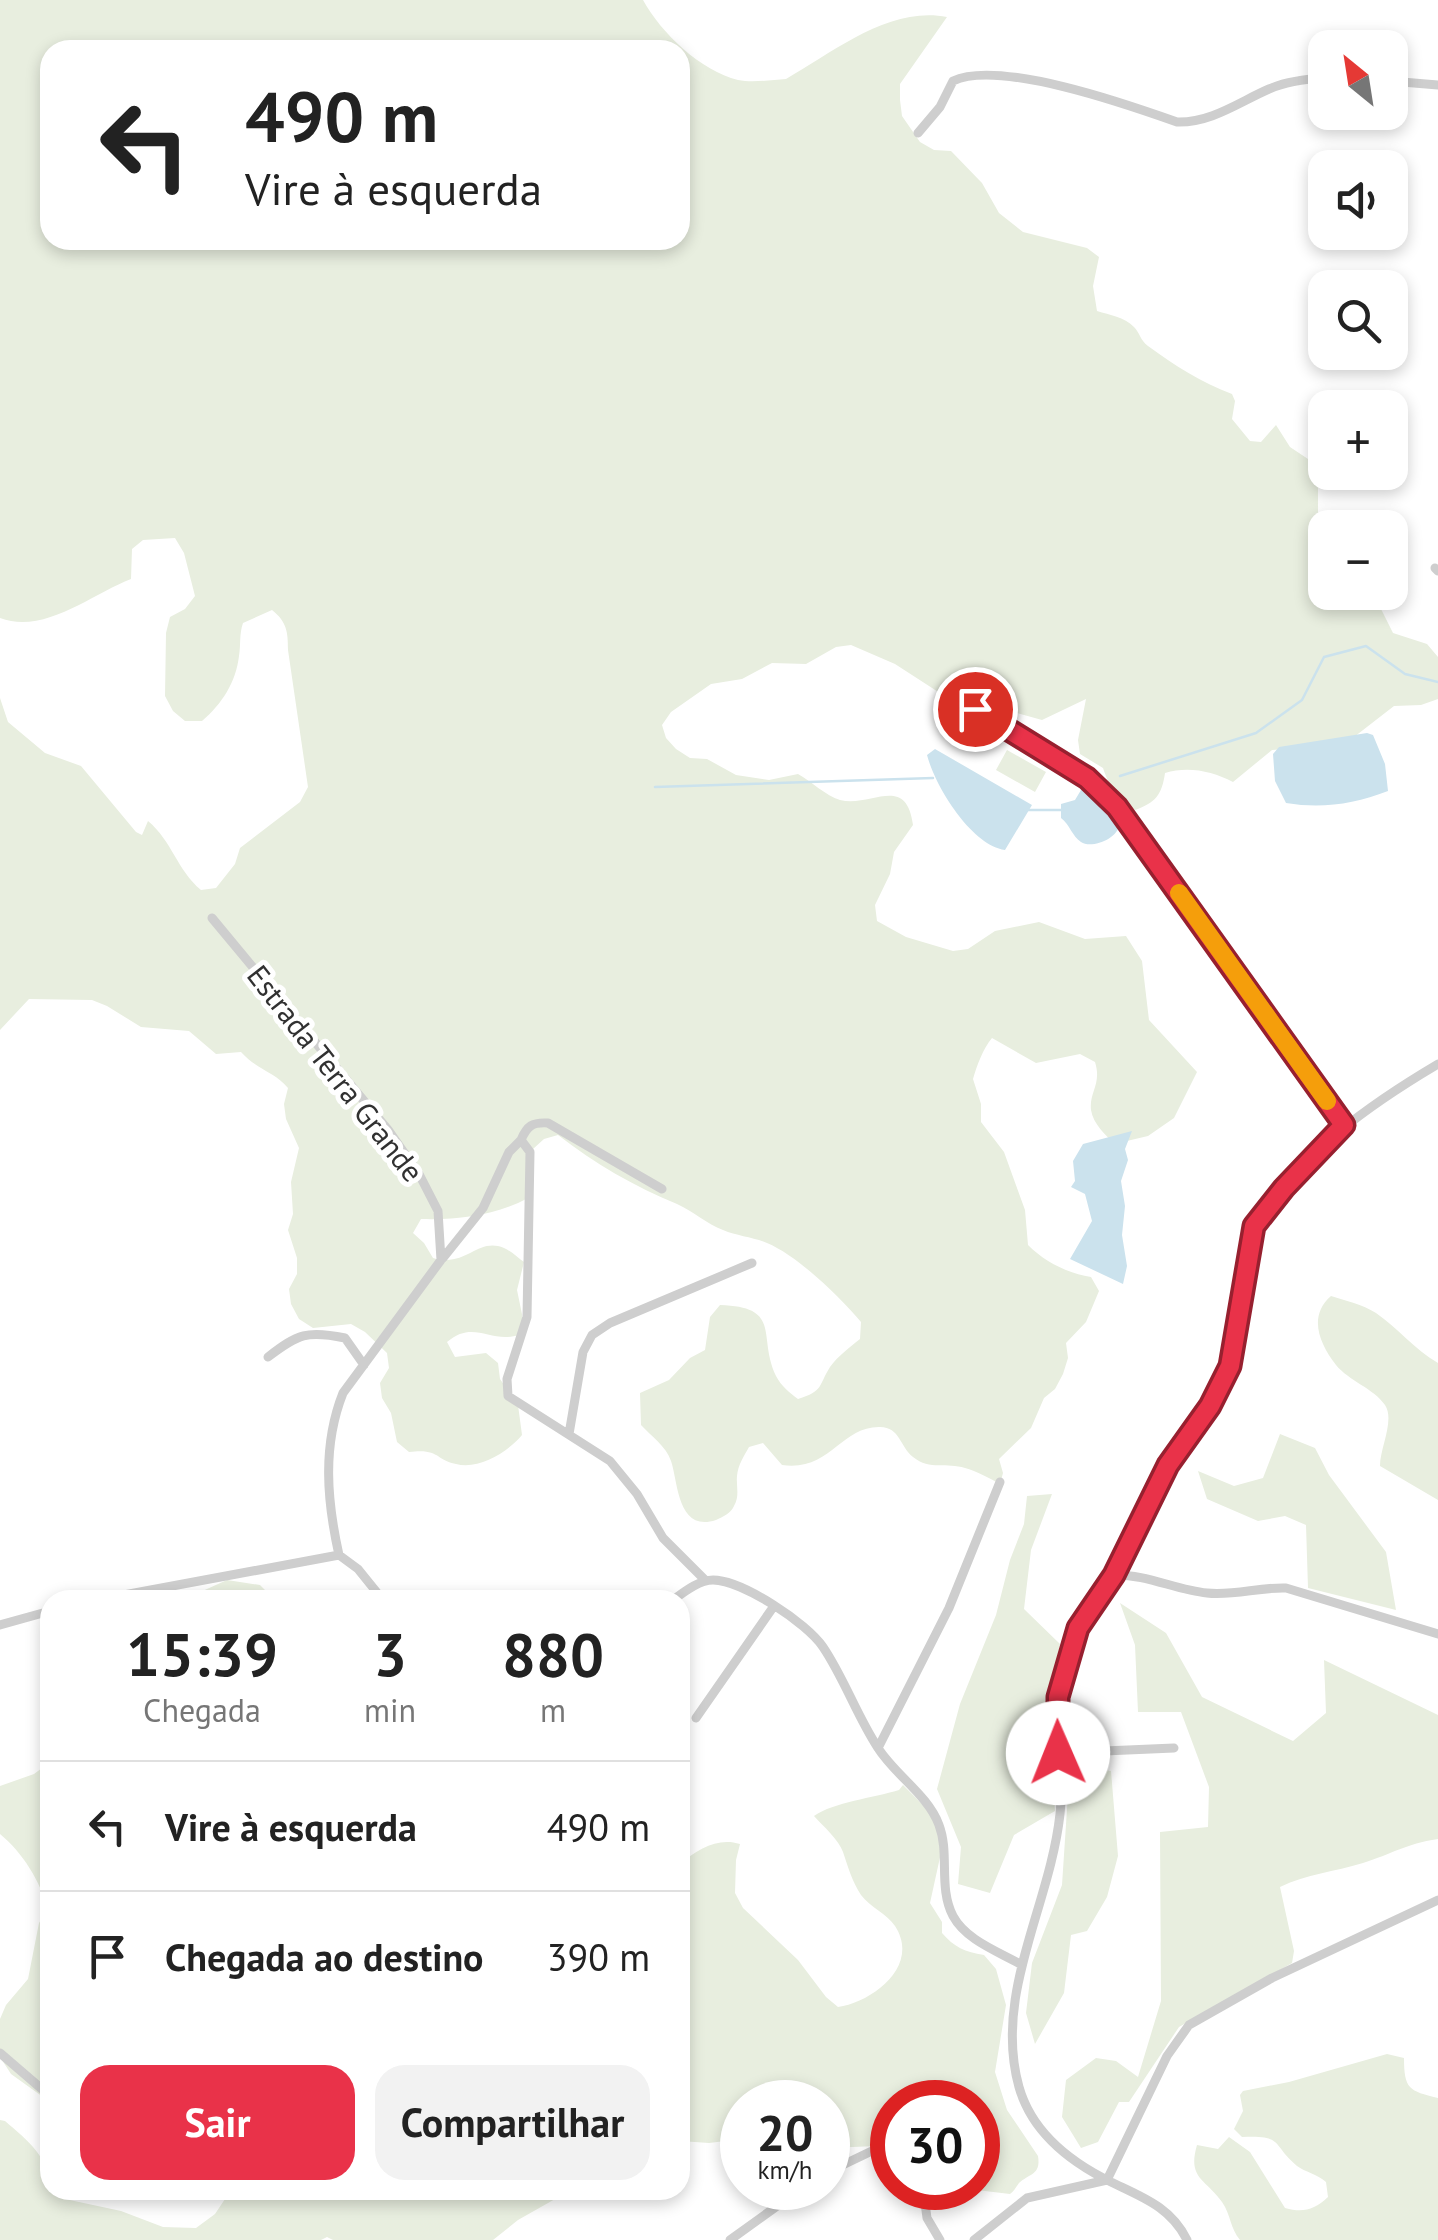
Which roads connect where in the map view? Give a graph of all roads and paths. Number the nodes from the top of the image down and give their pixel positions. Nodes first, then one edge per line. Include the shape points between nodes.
1 (1308, 79) edge
2 (1408, 83) edge
3 (1438, 86) edge
4 (918, 133) dead end
5 (975, 709) dead end
6 (212, 918) dead end
7 (1438, 1064) edge
8 (1344, 1125) junction
9 (521, 1140) junction
10 (662, 1190) dead end
11 (442, 1260) junction
12 (752, 1263) dead end
13 (268, 1357) dead end
14 (364, 1366) junction
15 (569, 1434) junction
16 (1000, 1482) dead end
17 (339, 1556) junction
18 (1114, 1575) junction
19 (706, 1581) junction
20 (188, 1590) edge
21 (376, 1590) edge
22 (690, 1590) edge
23 (774, 1606) junction
24 (40, 1614) edge
25 (0, 1624) edge
26 (1438, 1634) edge
27 (696, 1718) dead end
28 (878, 1748) junction
29 (1174, 1748) dead end
30 (1058, 1753) junction
31 (1438, 1900) edge
32 (1020, 1964) junction
33 (0, 2053) edge
34 (40, 2087) edge
35 (1107, 2180) junction
36 (772, 2210) edge
37 (926, 2210) edge
38 (730, 2240) edge
39 (940, 2240) edge
40 (974, 2240) edge
41 (1187, 2240) edge

1 - 4 street via 1205,119 1177,122 1078,88 971,75 953,81
2 - 3 street
5 - 8 street via 1087,778 1117,807
6 - 11 street, Estrada Terra Grande via 420,1174 438,1212
7 - 8 street
8 - 18 street via 1254,1226 1222,1388 1168,1465
9 - 10 street via 526,1128 548,1123
9 - 11 street via 483,1208
9 - 15 street via 530,1152 527,1317 506,1379 508,1396
11 - 14 street
12 - 15 street via 592,1335
13 - 14 street via 307,1333 345,1338
14 - 17 street via 343,1394 330,1443 329,1508
15 - 19 street via 625,1478 663,1538
16 - 28 street via 949,1608
17 - 20 street
17 - 21 street
18 - 26 street via 1204,1593 1286,1588
18 - 30 street via 1078,1628 1066,1660 1056,1716
19 - 22 street
19 - 23 street via 730,1584
23 - 27 street
23 - 28 street via 821,1644
24 - 25 street
28 - 32 street via 938,1824 946,1898 960,1926
29 - 30 street
30 - 32 street via 1054,1853
31 - 35 street via 1189,2024
32 - 35 street via 1012,2041 1020,2090 1057,2148
33 - 34 street
35 - 40 street via 1027,2198
35 - 41 street via 1164,2209
36 - 38 street
37 - 39 street

